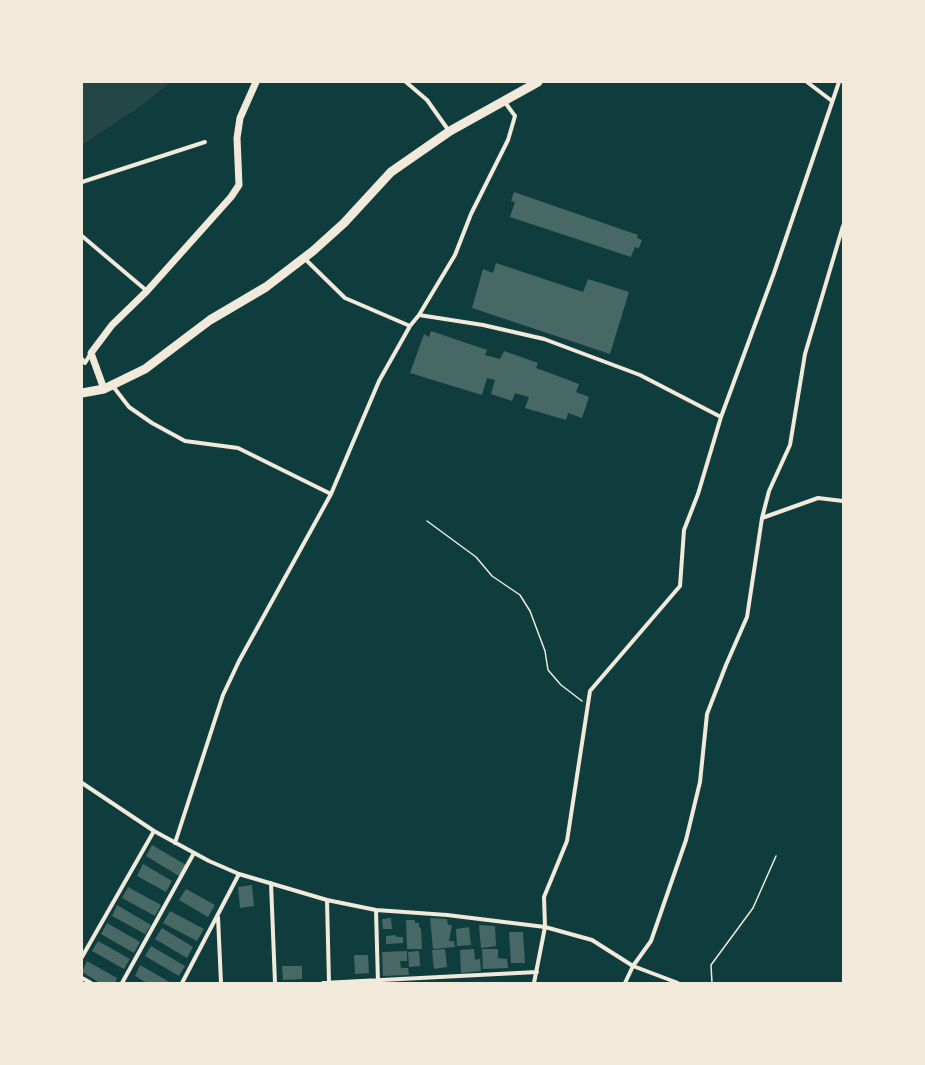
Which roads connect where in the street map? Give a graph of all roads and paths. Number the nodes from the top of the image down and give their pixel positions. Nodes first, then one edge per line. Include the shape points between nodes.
1 (256, 82) edge
2 (406, 82) edge
3 (538, 82) edge
4 (808, 82) edge
5 (839, 82) edge
6 (504, 100) junction
7 (832, 101) junction
8 (450, 131) junction
9 (205, 142) dead end
10 (82, 182) edge
11 (843, 226) edge
12 (82, 236) edge
13 (304, 258) junction
14 (147, 291) junction
15 (420, 315) junction
16 (410, 326) junction
17 (91, 353) junction
18 (83, 363) edge
19 (108, 387) junction
20 (82, 393) edge
21 (721, 418) junction
22 (331, 494) junction
23 (843, 501) edge
24 (762, 518) junction
25 (427, 521) dead end
26 (588, 706) junction
27 (82, 783) edge
28 (154, 831) junction
29 (175, 843) junction
30 (194, 853) junction
31 (776, 856) dead end
32 (240, 874) junction
33 (271, 883) junction
34 (326, 900) junction
35 (376, 910) junction
36 (218, 917) junction
37 (545, 927) junction
38 (82, 957) edge
39 (633, 966) junction
40 (537, 972) junction
41 (82, 978) edge
42 (378, 982) edge
43 (91, 983) edge
44 (122, 983) edge
45 (182, 983) edge
46 (221, 983) edge
47 (275, 983) edge
48 (323, 983) edge
49 (329, 983) edge
50 (534, 983) edge
51 (625, 983) edge
52 (678, 983) edge
53 (712, 983) edge

1 - 14 street via 240,118 237,138 239,185
2 - 8 street via 427,100
3 - 6 highway
4 - 7 street
5 - 7 street
6 - 8 highway
6 - 15 street via 515,116 508,140 471,214 455,255
7 - 21 street via 774,273
8 - 13 highway via 391,172 344,222
9 - 10 street
11 - 24 street via 805,354 790,445 769,491
12 - 14 street
13 - 16 street via 345,298
13 - 19 highway via 266,287 210,320 145,369
14 - 17 street via 112,325
15 - 16 street
15 - 21 street via 483,325 544,339 640,374
16 - 22 street via 379,381
17 - 18 street
17 - 19 street
19 - 20 highway
19 - 22 street via 129,407 185,441 238,448
21 - 26 street via 698,494 684,530 680,586 590,691
22 - 29 street via 238,661 223,696
23 - 24 street via 818,498
24 - 39 street via 747,617 707,714 700,782 686,840 651,941
25 - 26 path via 476,557 492,576 520,595 530,611 545,651 548,670 561,685
26 - 37 street via 567,841 544,897
27 - 28 street
28 - 29 street
28 - 38 street
29 - 30 street
30 - 32 street
30 - 44 street
31 - 53 path via 753,908 711,965
32 - 33 street
32 - 36 street
33 - 34 street
33 - 47 street
34 - 35 street
34 - 49 street
35 - 37 street via 447,915
35 - 42 street
36 - 45 street
36 - 46 street
37 - 39 street via 592,940
37 - 40 street
39 - 51 street
39 - 52 street
40 - 42 street
40 - 50 street
41 - 43 street
42 - 49 street
48 - 49 street

